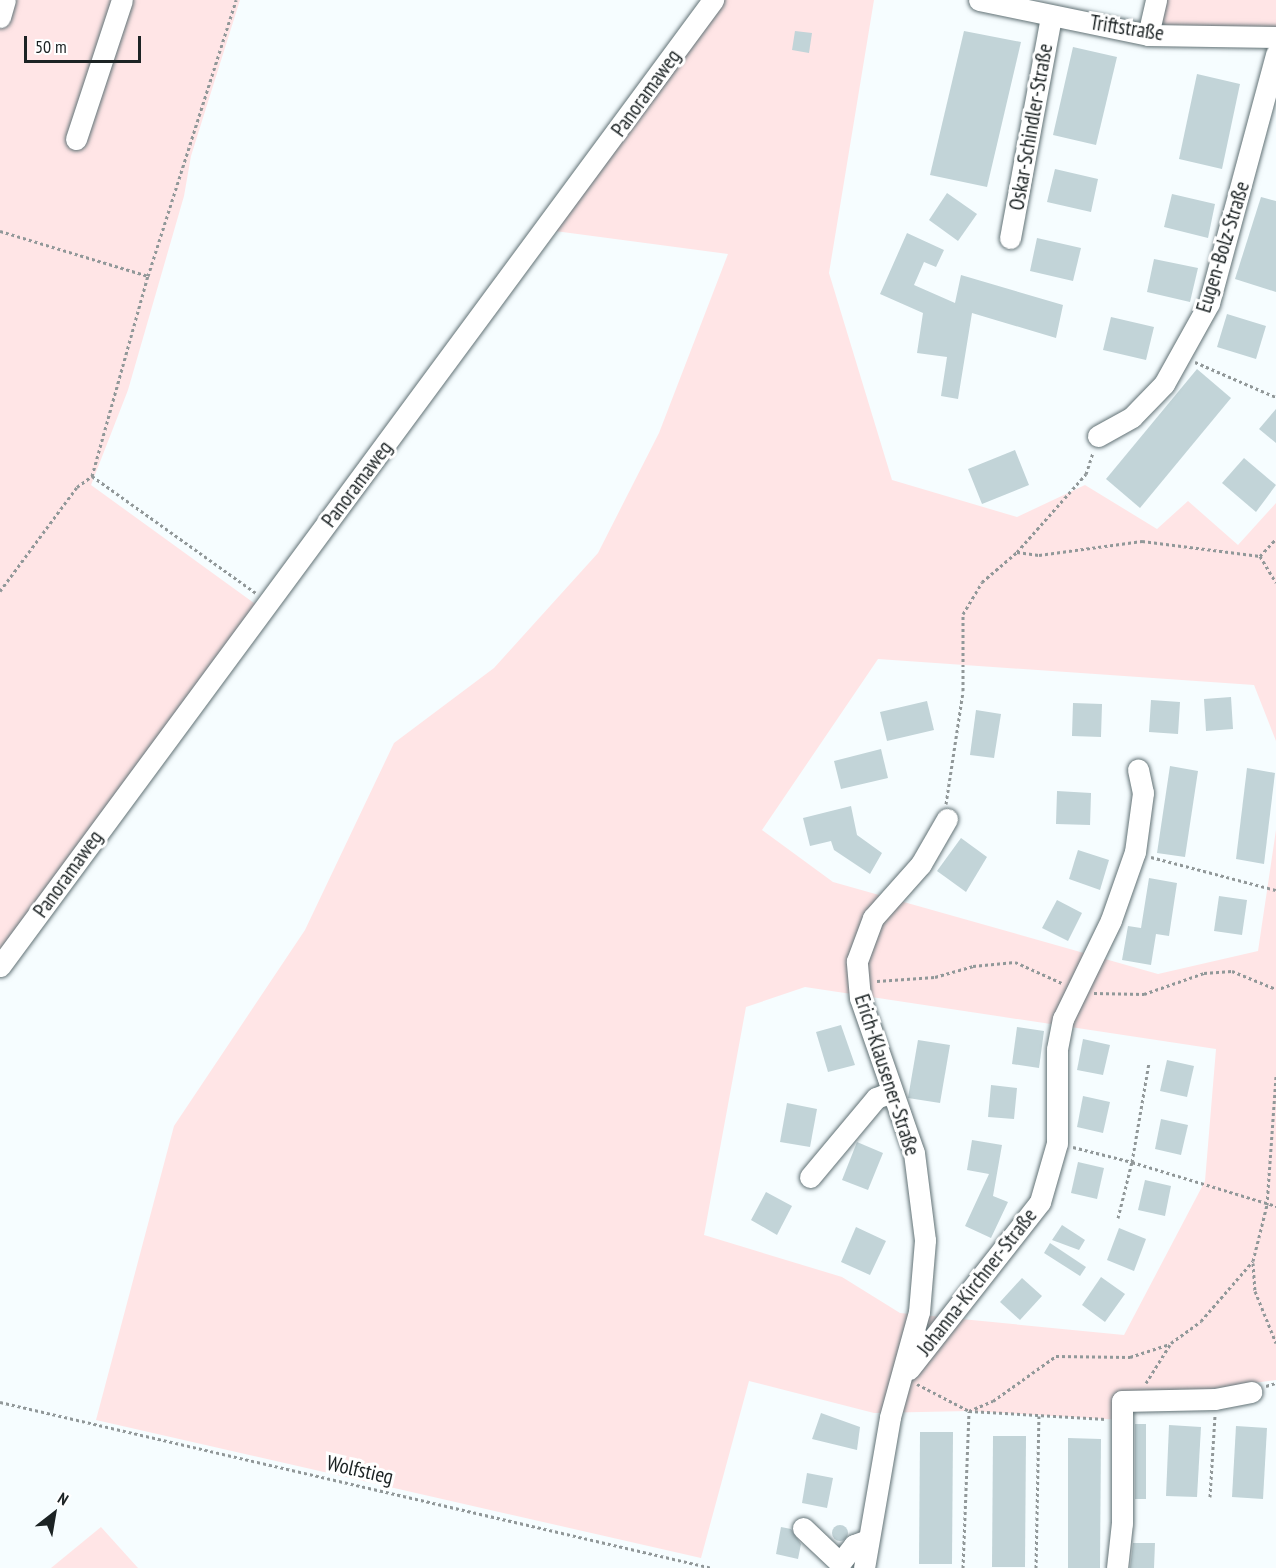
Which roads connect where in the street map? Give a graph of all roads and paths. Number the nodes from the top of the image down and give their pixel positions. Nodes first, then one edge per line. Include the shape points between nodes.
1 (5, 0) edge
2 (122, 0) edge
3 (236, 0) edge
4 (712, 0) edge
5 (979, 0) edge
6 (1156, 0) edge
7 (0, 16) edge
8 (1051, 16) junction
9 (1148, 35) junction
10 (1276, 37) edge
11 (1276, 54) edge
12 (76, 139) dead end
13 (0, 231) edge
14 (1010, 238) dead end
15 (148, 276) junction
16 (1182, 357) junction
17 (1276, 397) edge
18 (1098, 436) joint
19 (92, 476) junction
20 (1276, 539) edge
21 (1017, 552) junction
22 (1260, 556) junction
23 (1276, 583) edge
24 (0, 591) edge
25 (269, 603) junction
26 (1138, 770) dead end
27 (947, 819) joint
28 (1135, 852) junction
29 (1276, 890) edge
30 (0, 966) edge
31 (1149, 1063) dead end
32 (1276, 1075) edge
33 (892, 1092) junction
34 (1057, 1143) junction
35 (1132, 1162) junction
36 (810, 1177) dead end
37 (1267, 1205) junction
38 (1276, 1206) edge
39 (1118, 1218) dead end
40 (1253, 1261) junction
41 (1171, 1343) junction
42 (1276, 1343) edge
43 (903, 1377) junction
44 (1251, 1392) dead end
45 (1136, 1398) junction
46 (1215, 1399) junction
47 (0, 1402) edge
48 (969, 1412) junction
49 (1039, 1416) junction
50 (1123, 1420) junction
51 (1210, 1497) dead end
52 (803, 1528) dead end
53 (868, 1540) junction
54 (712, 1568) edge
55 (864, 1568) edge
56 (963, 1568) edge
57 (1036, 1568) edge
58 (1117, 1568) edge

1 - 7 street
2 - 12 street
3 - 15 path
4 - 25 street, Panoramaweg
5 - 8 street, Triftstraße
6 - 9 street
8 - 9 street, Triftstraße
8 - 14 street, Oskar-Schindler-Straße
9 - 10 street, Triftstraße
11 - 16 street, Eugen-Bolz-Straße via 1209,303
13 - 15 path
15 - 19 path
16 - 17 path
16 - 18 street, Eugen-Bolz-Straße via 1131,417
18 - 21 path via 1086,474
19 - 24 path via 77,487
19 - 25 path
20 - 22 path
21 - 22 path via 1039,555 1142,541
21 - 27 path via 982,582 963,614 963,691 945,793
22 - 23 path
25 - 30 street, Panoramaweg
26 - 28 street, Johanna-Kirchner-Straße via 1143,793
27 - 33 street, Erich-Klausener-Straße via 921,864 873,918 857,961 860,998
28 - 29 path
28 - 34 street, Johanna-Kirchner-Straße via 1111,920 1063,1019 1057,1049
31 - 35 path
32 - 37 path
33 - 36 street via 876,1098
33 - 43 street, Erich-Klausener-Straße via 914,1153 925,1240 919,1312
34 - 35 path
34 - 43 street, Johanna-Kirchner-Straße via 1032,1216
35 - 37 path via 1205,1181
35 - 39 path
37 - 38 path
37 - 40 path
40 - 41 path via 1201,1321
40 - 42 path via 1255,1291
41 - 45 path
41 - 48 path via 1130,1357 1056,1356 993,1401
43 - 48 path
43 - 53 street, Erich-Klausener-Straße via 890,1417
44 - 46 street
45 - 46 street
45 - 50 street via 1122,1401
46 - 51 path
47 - 54 path, Wolfstieg
48 - 49 path
48 - 56 path
49 - 50 path
49 - 57 path
50 - 58 street via 1122,1523
52 - 53 street via 840,1563 854,1545
53 - 55 street, Erich-Klausener-Straße

